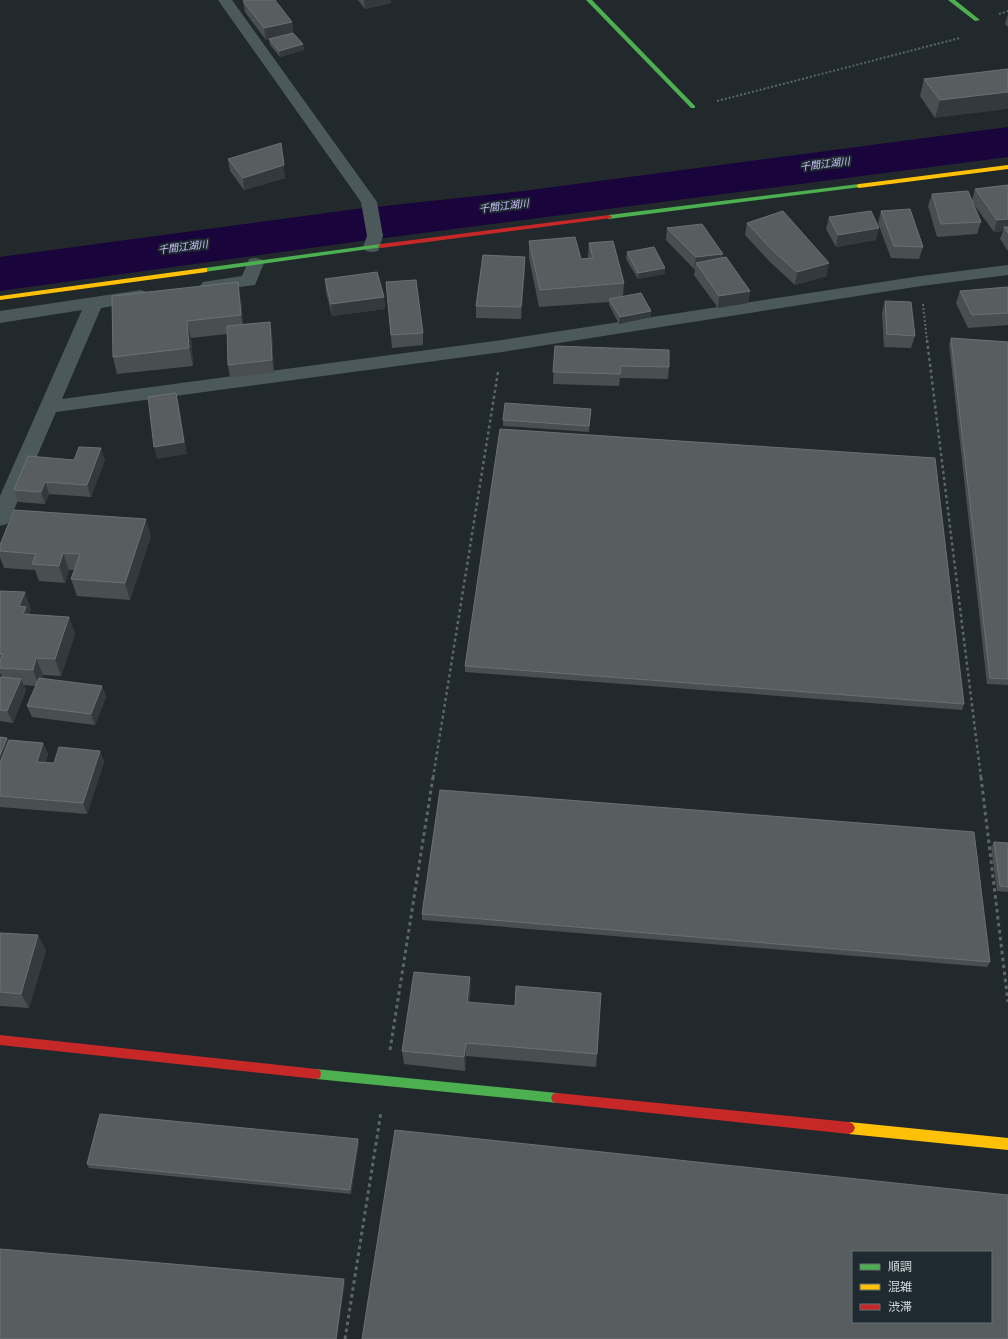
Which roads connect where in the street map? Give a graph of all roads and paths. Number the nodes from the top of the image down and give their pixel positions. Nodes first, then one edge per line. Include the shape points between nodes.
1 (225, 0) edge
2 (590, 0) edge
3 (951, 0) edge
4 (977, 20) joint
5 (693, 107) joint
6 (1008, 167) edge
7 (373, 242) junction
8 (255, 263) junction
9 (1008, 270) edge
10 (920, 281) junction
11 (195, 289) edge
12 (156, 294) edge
13 (0, 298) edge
14 (94, 303) junction
15 (0, 317) edge
16 (502, 346) junction
17 (49, 407) junction
18 (0, 520) edge
19 (1008, 1002) edge
20 (0, 1040) edge
21 (385, 1081) junction
22 (1008, 1144) edge
23 (345, 1339) edge

1 - 7 street via 369,202
2 - 5 street
3 - 4 street
4 - 5 path via 986,31
6 - 7 street
7 - 8 street
8 - 11 street via 249,281
8 - 13 street
9 - 10 street
10 - 16 street
10 - 19 path
12 - 14 street
14 - 15 street
14 - 17 street
16 - 17 street
16 - 21 path
17 - 18 street
20 - 21 street
21 - 22 street
21 - 23 path

